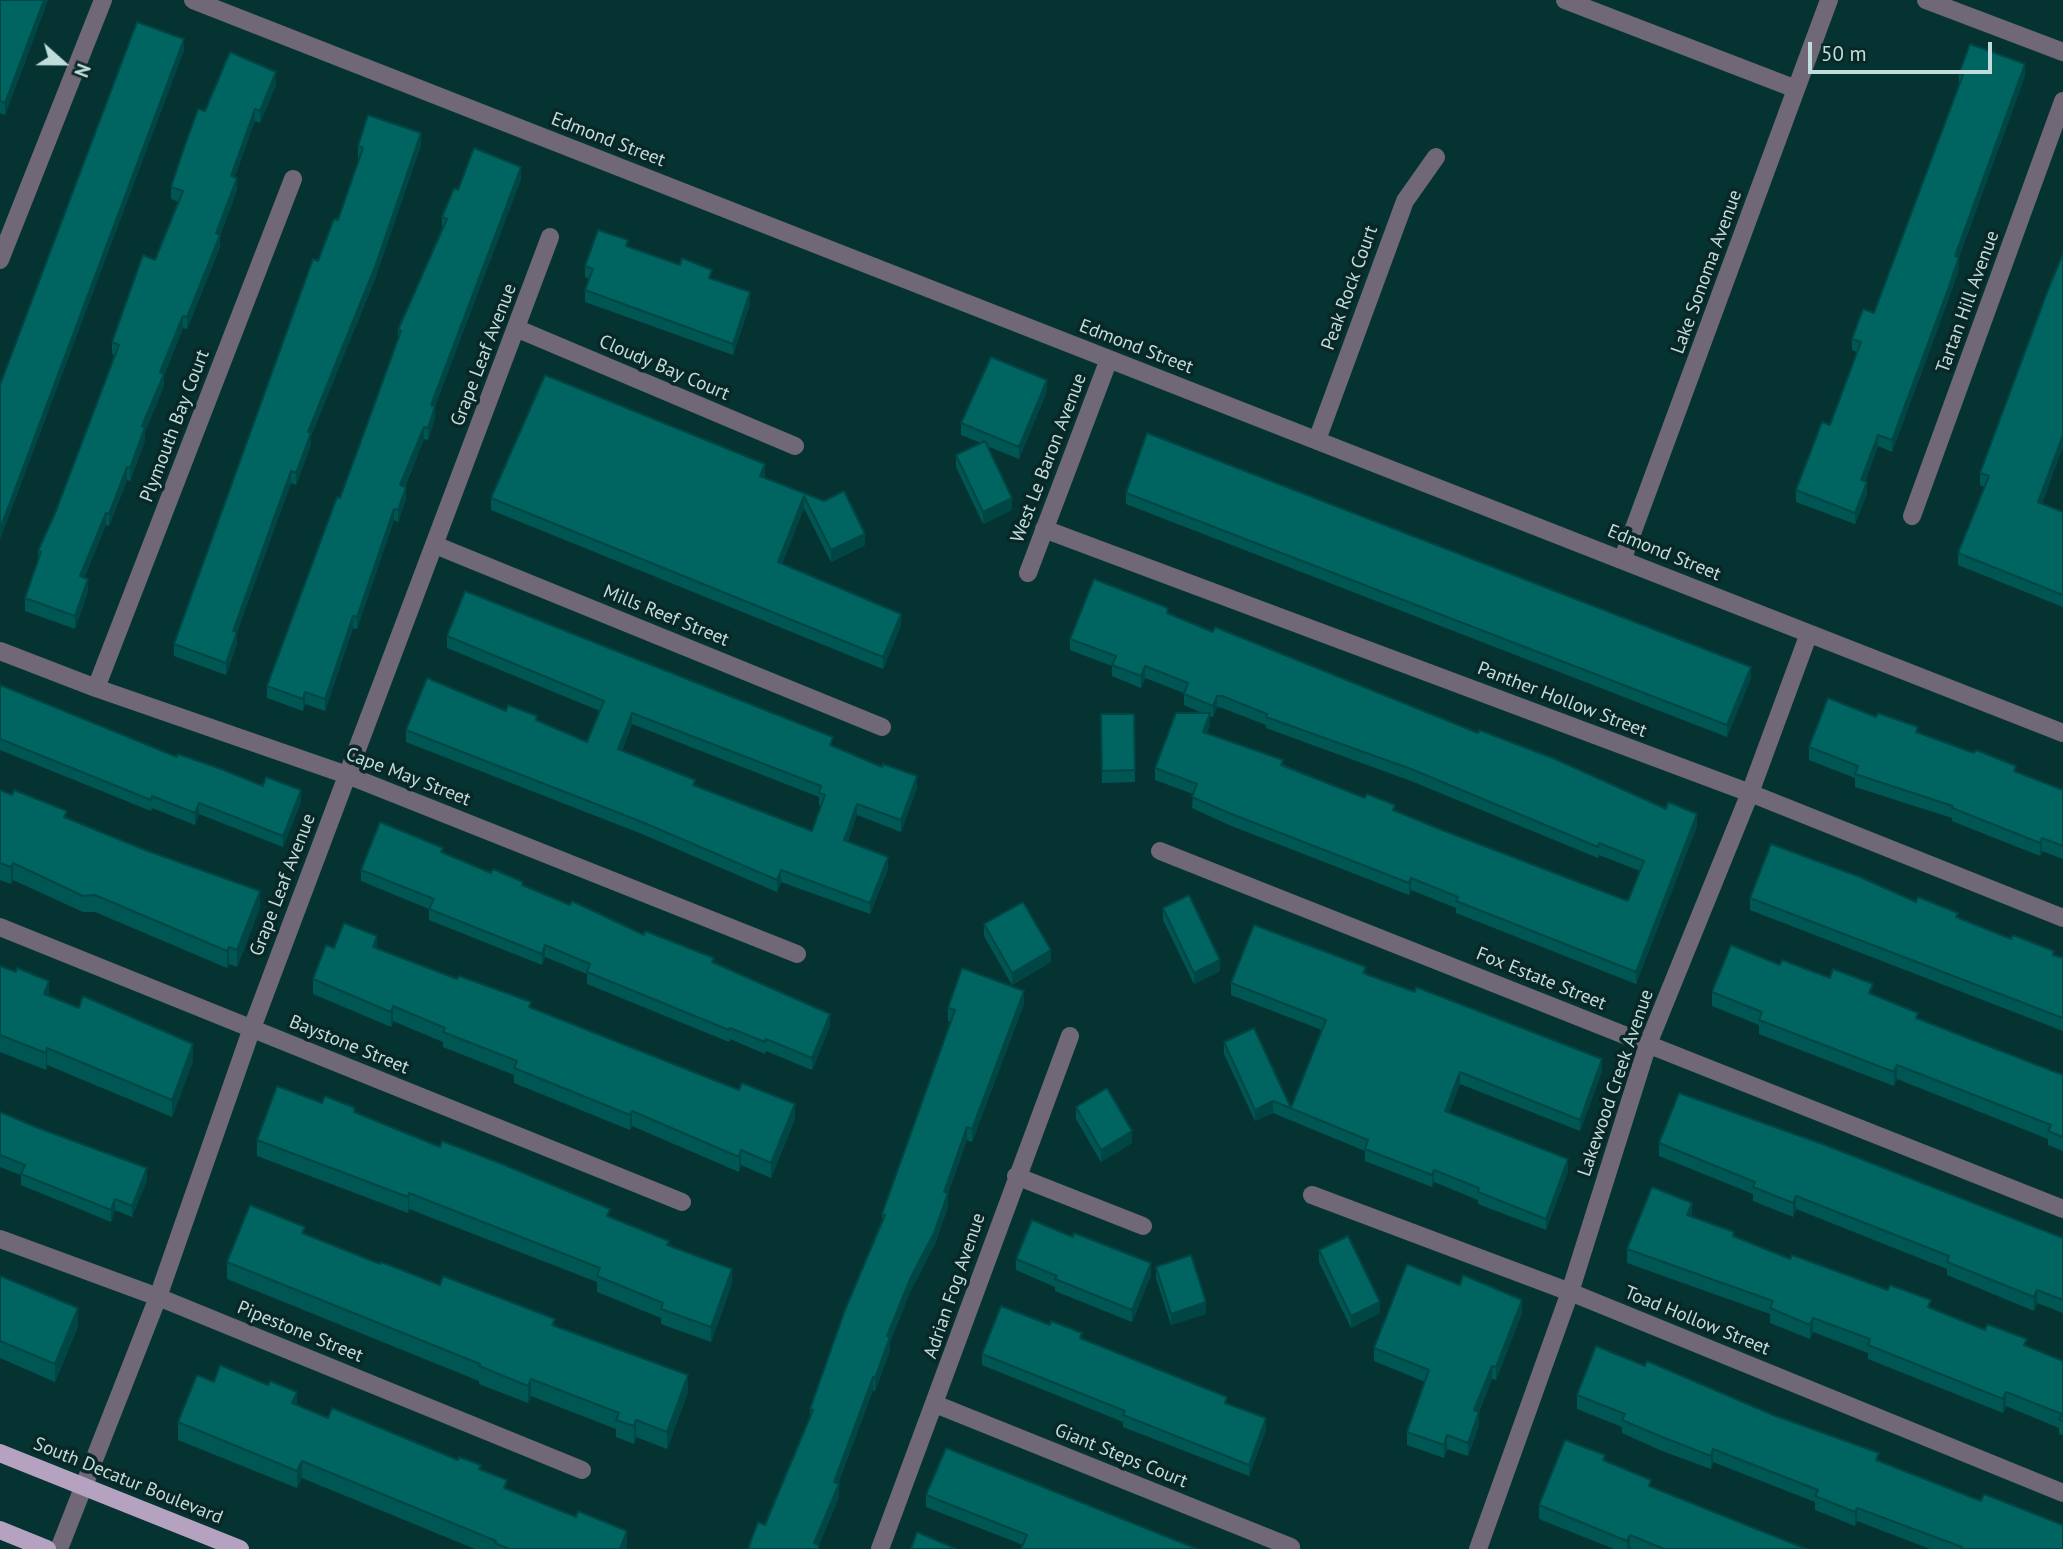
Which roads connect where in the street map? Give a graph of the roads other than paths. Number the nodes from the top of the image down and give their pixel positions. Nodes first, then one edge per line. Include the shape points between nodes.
1 (103, 0) edge
2 (193, 0) edge
3 (1565, 0) edge
4 (1829, 0) edge
5 (1926, 0) edge
6 (2063, 51) edge
7 (1796, 89) junction
8 (2063, 101) edge
9 (1436, 157) dead end
10 (293, 179) dead end
11 (550, 237) dead end
12 (0, 260) edge
13 (517, 329) junction
14 (1109, 359) junction
15 (1317, 440) junction
16 (795, 446) dead end
17 (1912, 516) dead end
18 (1044, 529) junction
19 (435, 545) junction
20 (1623, 558) junction
21 (1028, 573) dead end
22 (1808, 636) junction
23 (0, 651) edge
24 (96, 688) junction
25 (882, 727) dead end
26 (2063, 733) edge
27 (347, 775) junction
28 (1750, 793) junction
29 (1160, 851) dead end
30 (2063, 918) edge
31 (0, 927) edge
32 (797, 954) dead end
33 (252, 1028) junction
34 (1070, 1036) dead end
35 (1648, 1044) junction
36 (1016, 1176) junction
37 (1312, 1195) dead end
38 (682, 1202) dead end
39 (2063, 1209) edge
40 (1143, 1226) dead end
41 (0, 1239) edge
42 (1570, 1292) junction
43 (158, 1297) junction
44 (935, 1404) junction
45 (0, 1453) edge
46 (582, 1470) dead end
47 (84, 1486) junction
48 (2063, 1493) edge
49 (0, 1530) edge
50 (1291, 1547) dead end
51 (47, 1549) edge
52 (59, 1549) edge
53 (240, 1549) edge
54 (880, 1549) edge
55 (1478, 1549) edge

1 - 12 street
2 - 14 street, Edmond Street
3 - 7 street
4 - 7 street, Lake Sonoma Avenue
5 - 6 street
7 - 20 street, Lake Sonoma Avenue
8 - 17 street, Tartan Hill Avenue
9 - 15 street, Peak Rock Court via 1405,201
10 - 24 street, Plymouth Bay Court
11 - 13 street, Grape Leaf Avenue
13 - 16 street, Cloudy Bay Court
13 - 19 street, Grape Leaf Avenue
14 - 15 street, Edmond Street
14 - 18 street, West Le Baron Avenue
15 - 20 street, Edmond Street
18 - 21 street, West Le Baron Avenue
18 - 28 street, Panther Hollow Street
19 - 25 street, Mills Reef Street
19 - 27 street, Grape Leaf Avenue
20 - 22 street, Edmond Street
22 - 26 street, Edmond Street
22 - 28 street, Lakewood Creek Avenue
23 - 24 street, Cape May Street
24 - 27 street, Cape May Street
27 - 32 street, Cape May Street
27 - 33 street, Grape Leaf Avenue
28 - 30 street, Panther Hollow Street
28 - 35 street, Lakewood Creek Avenue
29 - 35 street, Fox Estate Street
31 - 33 street, Baystone Street
33 - 38 street, Baystone Street
33 - 43 street, Grape Leaf Avenue
34 - 36 street, Adrian Fog Avenue
35 - 39 street, Fox Estate Street
35 - 42 street, Lakewood Creek Avenue
36 - 40 street
36 - 44 street, Adrian Fog Avenue
37 - 42 street, Toad Hollow Street
41 - 43 street, Pipestone Street
42 - 48 street, Toad Hollow Street
42 - 55 street, Lakewood Creek Avenue
43 - 46 street, Pipestone Street
43 - 47 street, Grape Leaf Avenue
44 - 50 street, Giant Steps Court
44 - 54 street, Adrian Fog Avenue
45 - 47 main road, South Decatur Boulevard
47 - 52 street, Grape Leaf Avenue
47 - 53 main road, South Decatur Boulevard
49 - 51 main road

